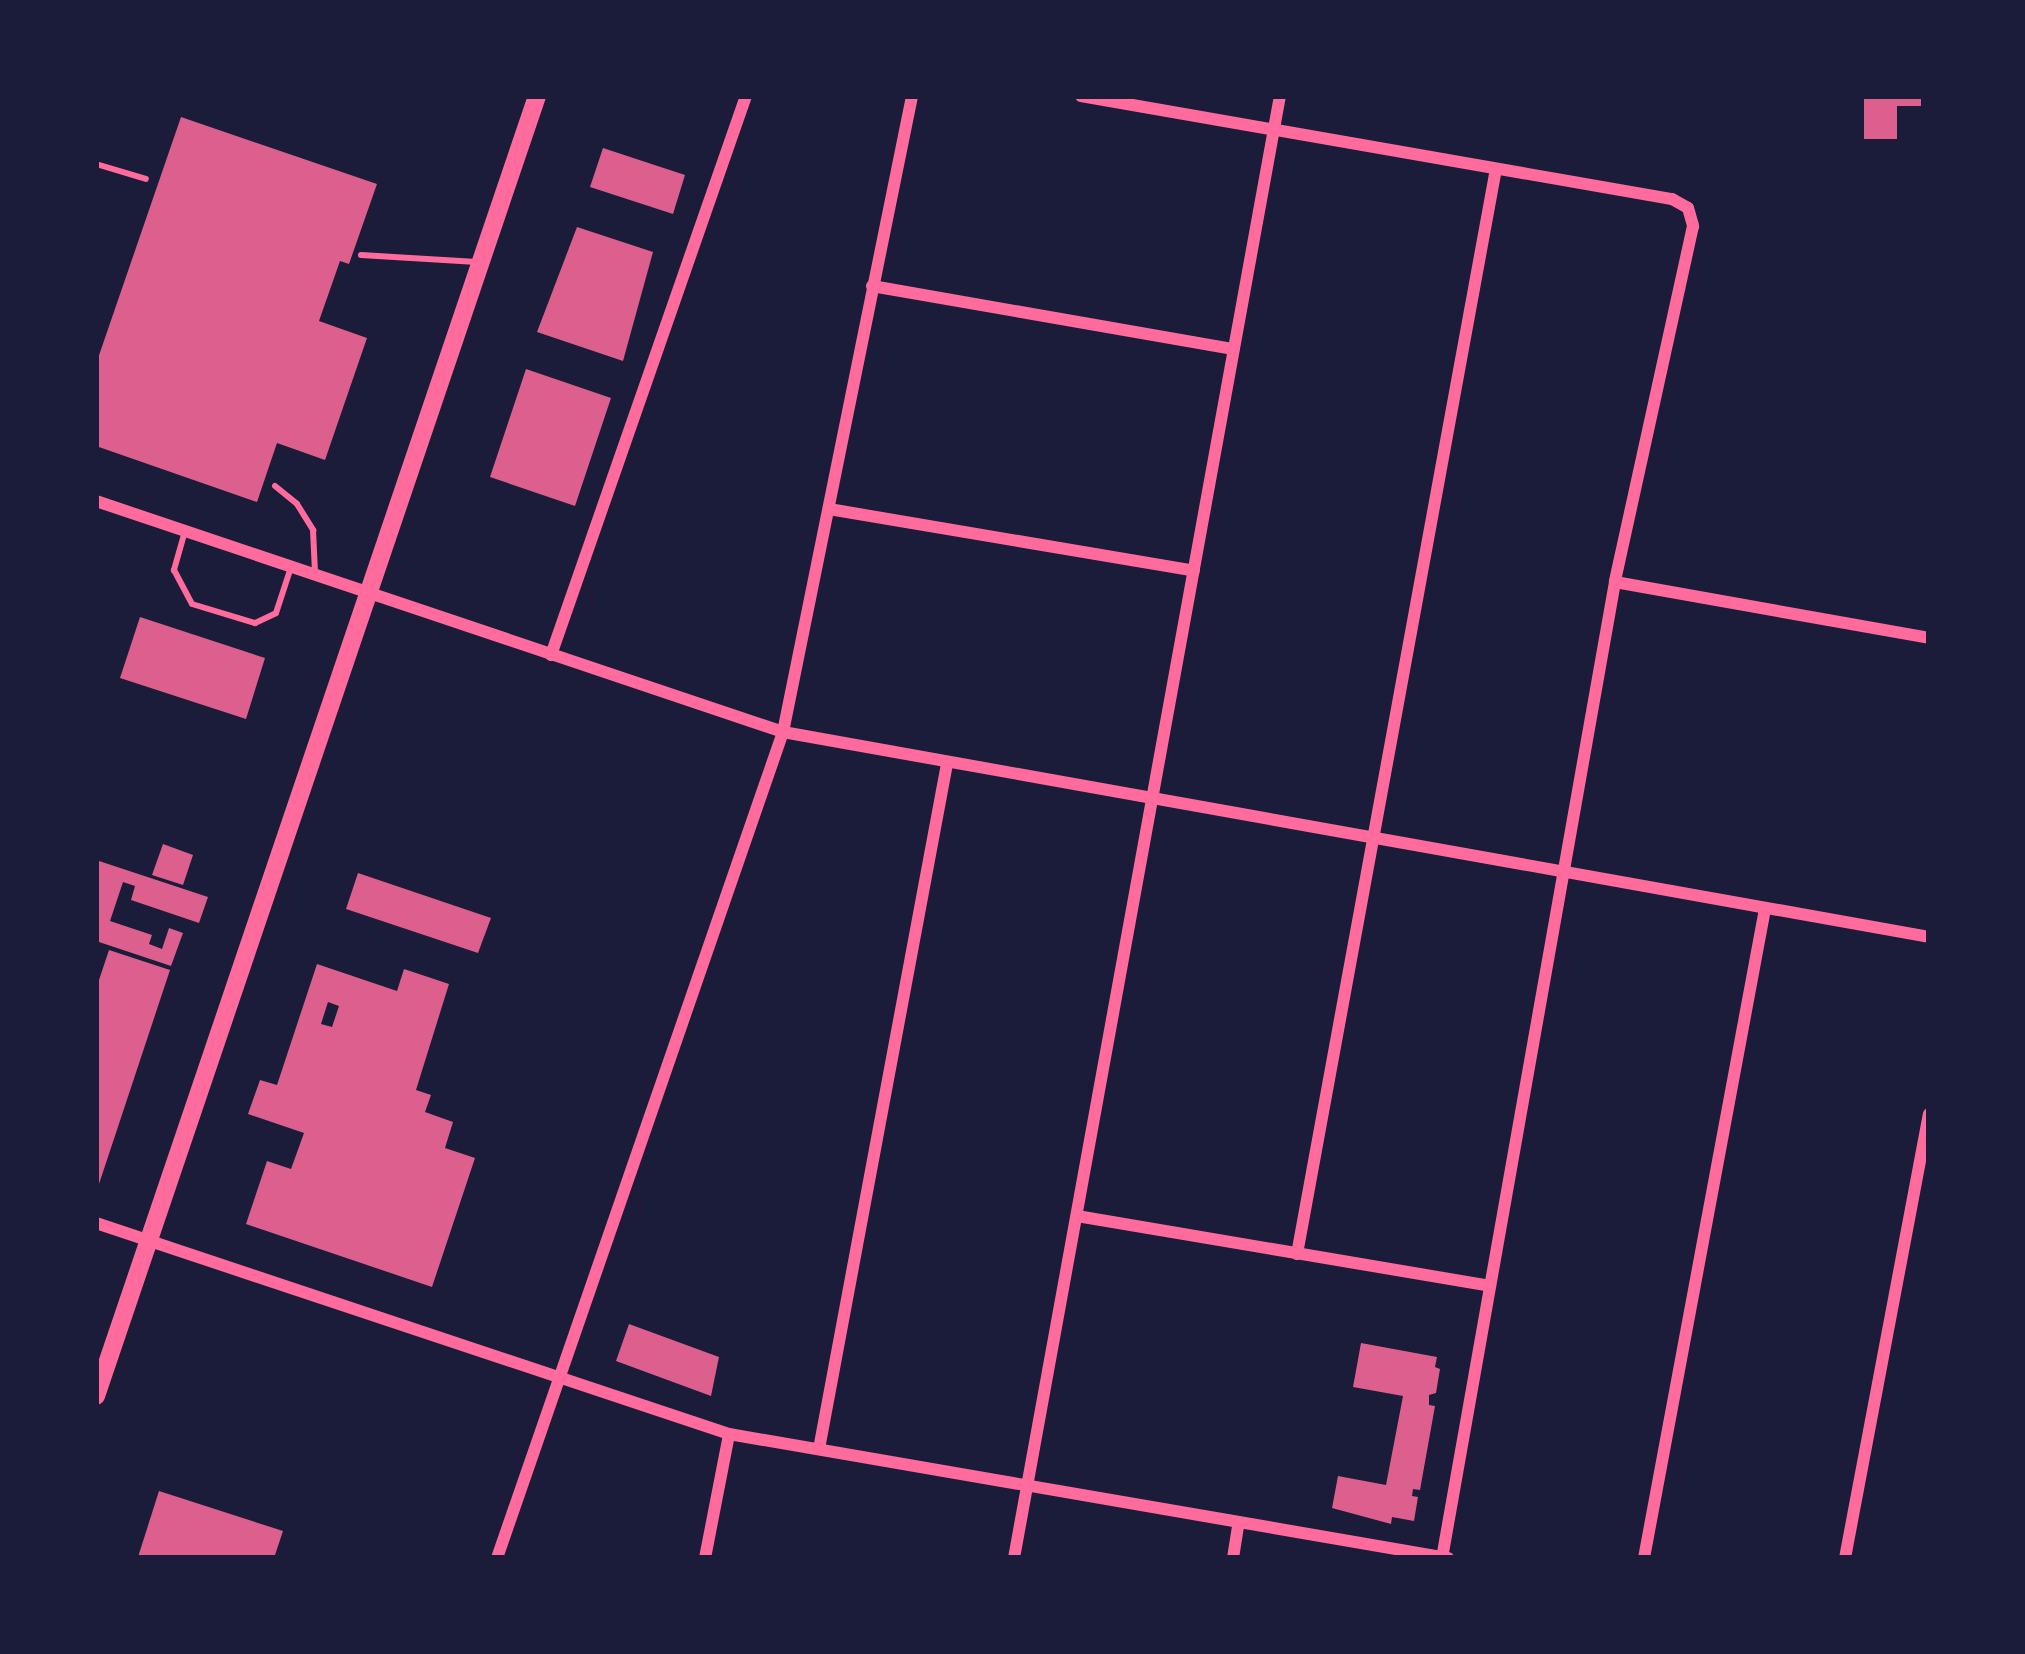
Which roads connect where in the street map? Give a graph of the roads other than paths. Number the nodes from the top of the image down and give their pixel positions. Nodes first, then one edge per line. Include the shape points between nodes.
1 (537, 96) edge
2 (746, 96) edge
3 (912, 96) edge
4 (1081, 96) edge
5 (1280, 96) edge
6 (1274, 128) junction
7 (96, 164) edge
8 (1496, 169) junction
9 (146, 179) dead end
10 (361, 255) dead end
11 (481, 262) junction
12 (872, 286) junction
13 (1234, 349) junction
14 (275, 486) dead end
15 (96, 501) edge
16 (829, 509) junction
17 (185, 531) junction
18 (291, 567) junction
19 (1194, 571) junction
20 (315, 576) junction
21 (1616, 582) junction
22 (369, 594) junction
23 (1929, 638) edge
24 (551, 656) junction
25 (783, 732) junction
26 (947, 764) junction
27 (1152, 801) junction
28 (1373, 840) junction
29 (1564, 873) junction
30 (1765, 909) junction
31 (1929, 938) edge
32 (1929, 1114) edge
33 (1077, 1216) junction
34 (96, 1223) edge
35 (149, 1241) junction
36 (1297, 1254) junction
37 (1490, 1286) junction
38 (561, 1378) junction
39 (96, 1396) edge
40 (729, 1434) junction
41 (819, 1449) junction
42 (1028, 1484) junction
43 (1239, 1522) junction
44 (496, 1558) edge
45 (705, 1558) edge
46 (1015, 1558) edge
47 (1233, 1558) edge
48 (1444, 1558) edge
49 (1644, 1558) edge
50 (1845, 1558) edge

1 - 11 main road
2 - 24 street
3 - 12 street
4 - 6 street
5 - 6 street
6 - 8 street
6 - 13 street
7 - 9 lane
8 - 21 street via 1688,208 1693,226
8 - 28 street
10 - 11 lane
11 - 22 main road
12 - 13 street
12 - 16 street
13 - 19 street
14 - 20 lane via 313,530
15 - 17 street
16 - 19 street
16 - 25 street
17 - 18 street
17 - 18 lane via 174,570 192,604 255,623 276,613
18 - 20 street
19 - 27 street
20 - 22 street
21 - 23 street
21 - 29 street
22 - 24 street
22 - 35 main road
24 - 25 street
25 - 26 street
25 - 38 street
26 - 27 street
26 - 41 street
27 - 28 street
27 - 33 street
28 - 29 street
28 - 36 street
29 - 30 street
29 - 37 street
30 - 31 street
30 - 49 street
32 - 50 street
33 - 36 street
33 - 42 street
34 - 35 street
35 - 38 street
35 - 39 main road
36 - 37 street
37 - 48 street
38 - 40 street
38 - 44 street
40 - 41 street
40 - 45 street
41 - 42 street
42 - 43 street
42 - 46 street
43 - 47 street
43 - 48 street

